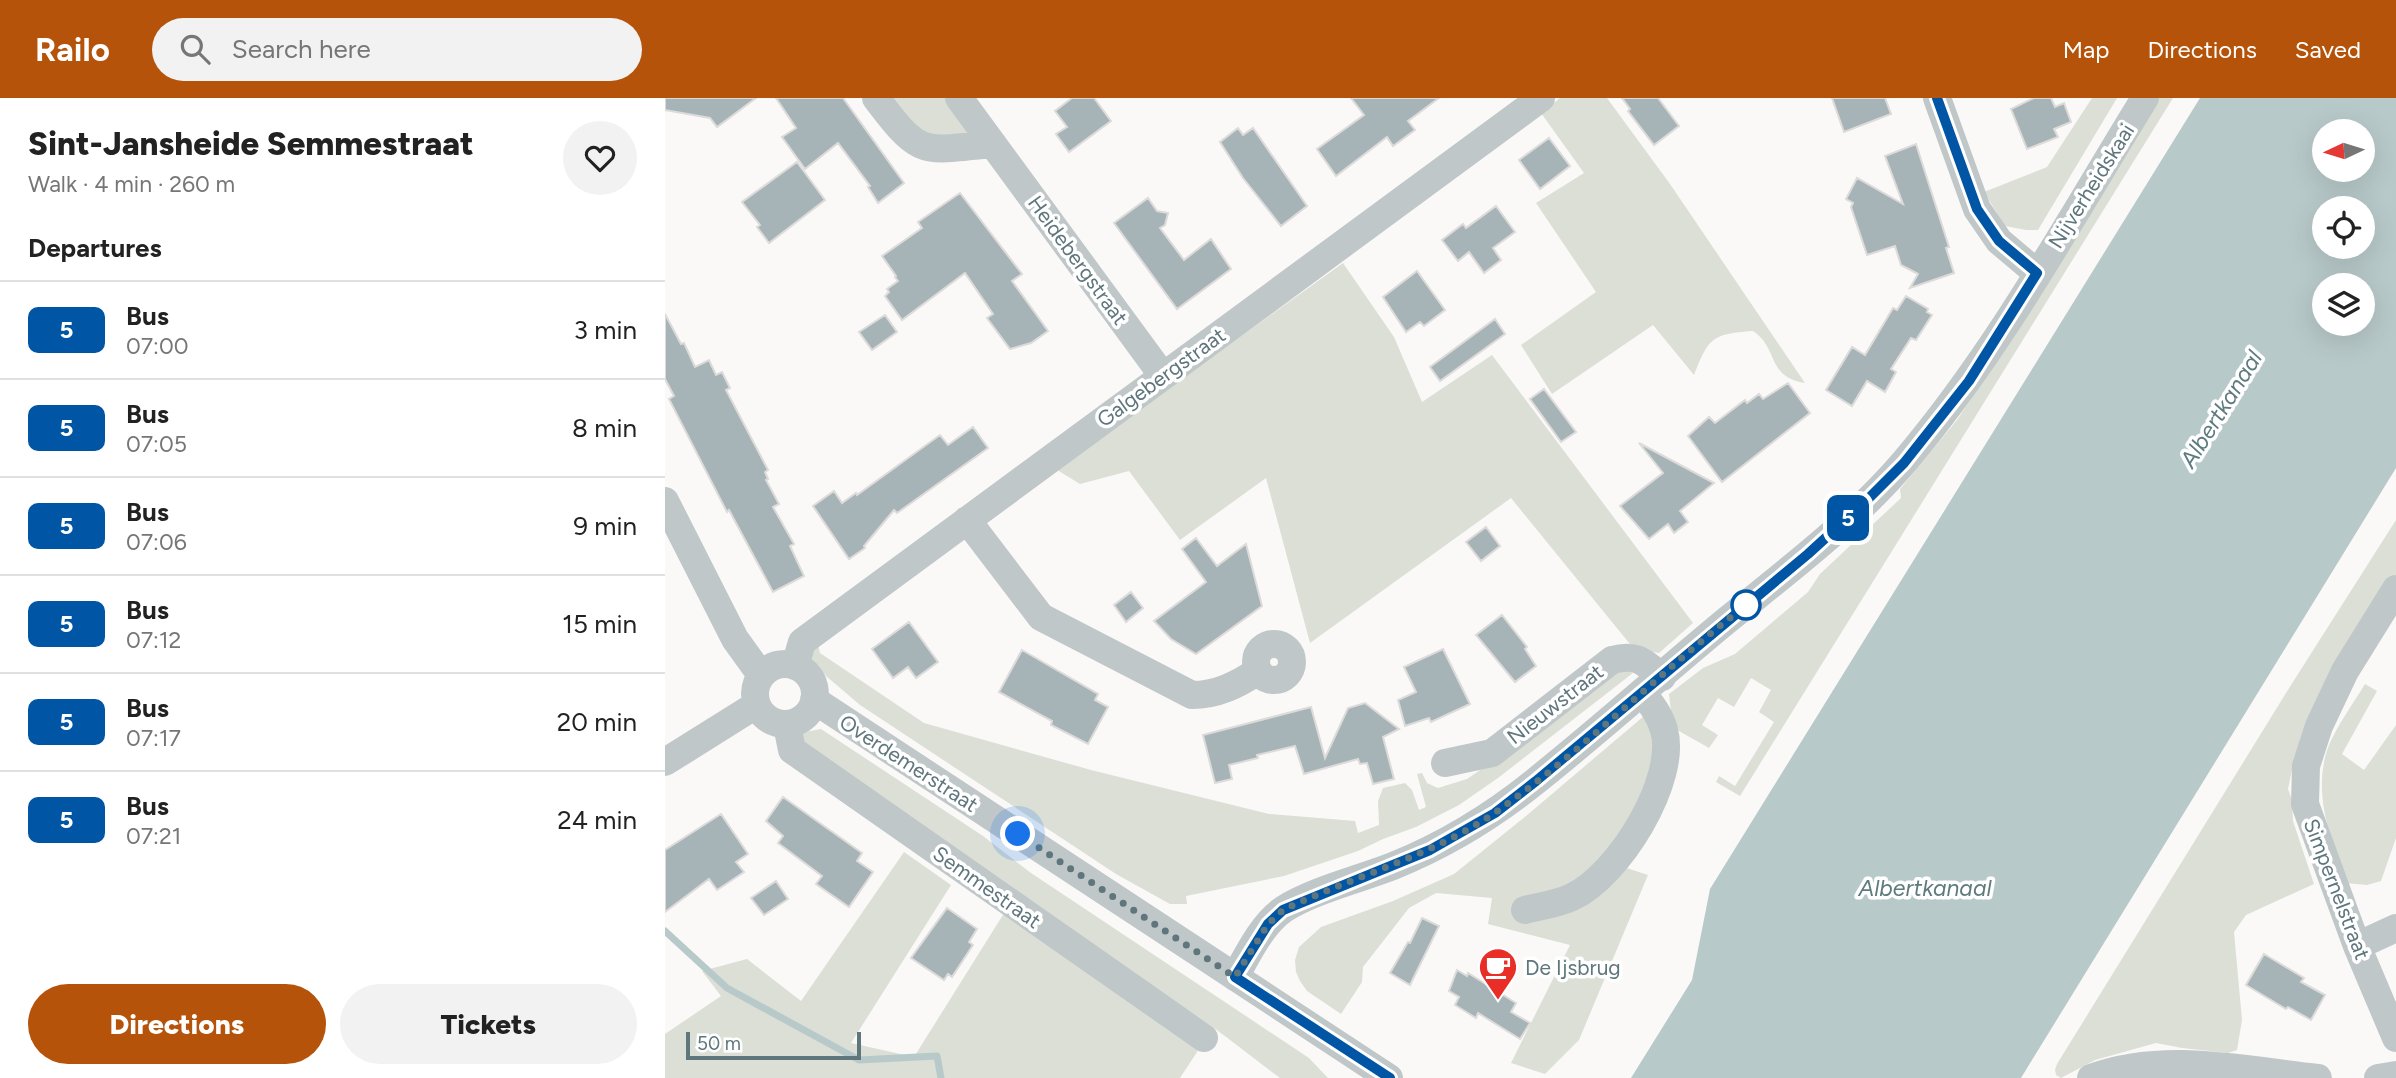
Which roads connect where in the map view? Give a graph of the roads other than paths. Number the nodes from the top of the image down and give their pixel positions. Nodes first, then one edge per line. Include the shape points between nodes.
1 (876, 98) edge
2 (959, 98) edge
3 (1541, 98) edge
4 (1937, 98) edge
5 (2145, 98) edge
6 (993, 144) junction
7 (2037, 273) junction
8 (1163, 376) junction
9 (665, 501) edge
10 (967, 520) junction
11 (2396, 589) edge
12 (795, 666) junction
13 (1258, 671) dead end
14 (761, 675) junction
15 (1652, 685) junction
16 (814, 701) junction
17 (756, 705) junction
18 (787, 725) junction
19 (665, 762) edge
20 (1445, 763) dead end
21 (1525, 910) dead end
22 (2396, 928) edge
23 (2357, 946) junction
24 (1235, 977) junction
25 (1204, 1038) dead end
26 (2396, 1038) edge
27 (2396, 1075) edge
28 (1389, 1078) edge
29 (2091, 1078) edge
30 (2318, 1078) edge
31 (2378, 1078) edge

1 - 6 street via 901,132 925,148
2 - 6 street, Heidebergstraat
3 - 8 street, Galgebergstraat
4 - 7 street via 1977,209 1999,241
5 - 7 street, Nijverheidskaai
6 - 8 street, Heidebergstraat
7 - 15 street via 1969,381 1904,463 1808,554
8 - 10 street, Galgebergstraat
9 - 14 street via 735,639
10 - 12 street, Galgebergstraat via 802,642
10 - 13 street via 1041,617 1064,629 1192,695 1223,690
11 - 23 street, Simpernelstraat via 2345,671 2306,766 2305,804
12 - 14 street via 771,667
12 - 16 street via 811,680
14 - 17 street via 754,695
15 - 20 street, Nieuwstraat via 1642,660 1612,660 1492,753
15 - 21 street via 1665,731 1665,761 1652,803 1624,852 1597,880 1572,897
15 - 24 street via 1495,813 1430,850 1283,910 1268,924
16 - 18 street via 805,717
16 - 24 street, Overdemerstraat
17 - 18 street via 763,716
17 - 19 street
18 - 25 street, Semmestraat via 792,750
22 - 23 street
23 - 26 street, Simpernelstraat
24 - 28 street, Overdemerstraat
27 - 31 street
29 - 30 street via 2119,1068 2179,1063

